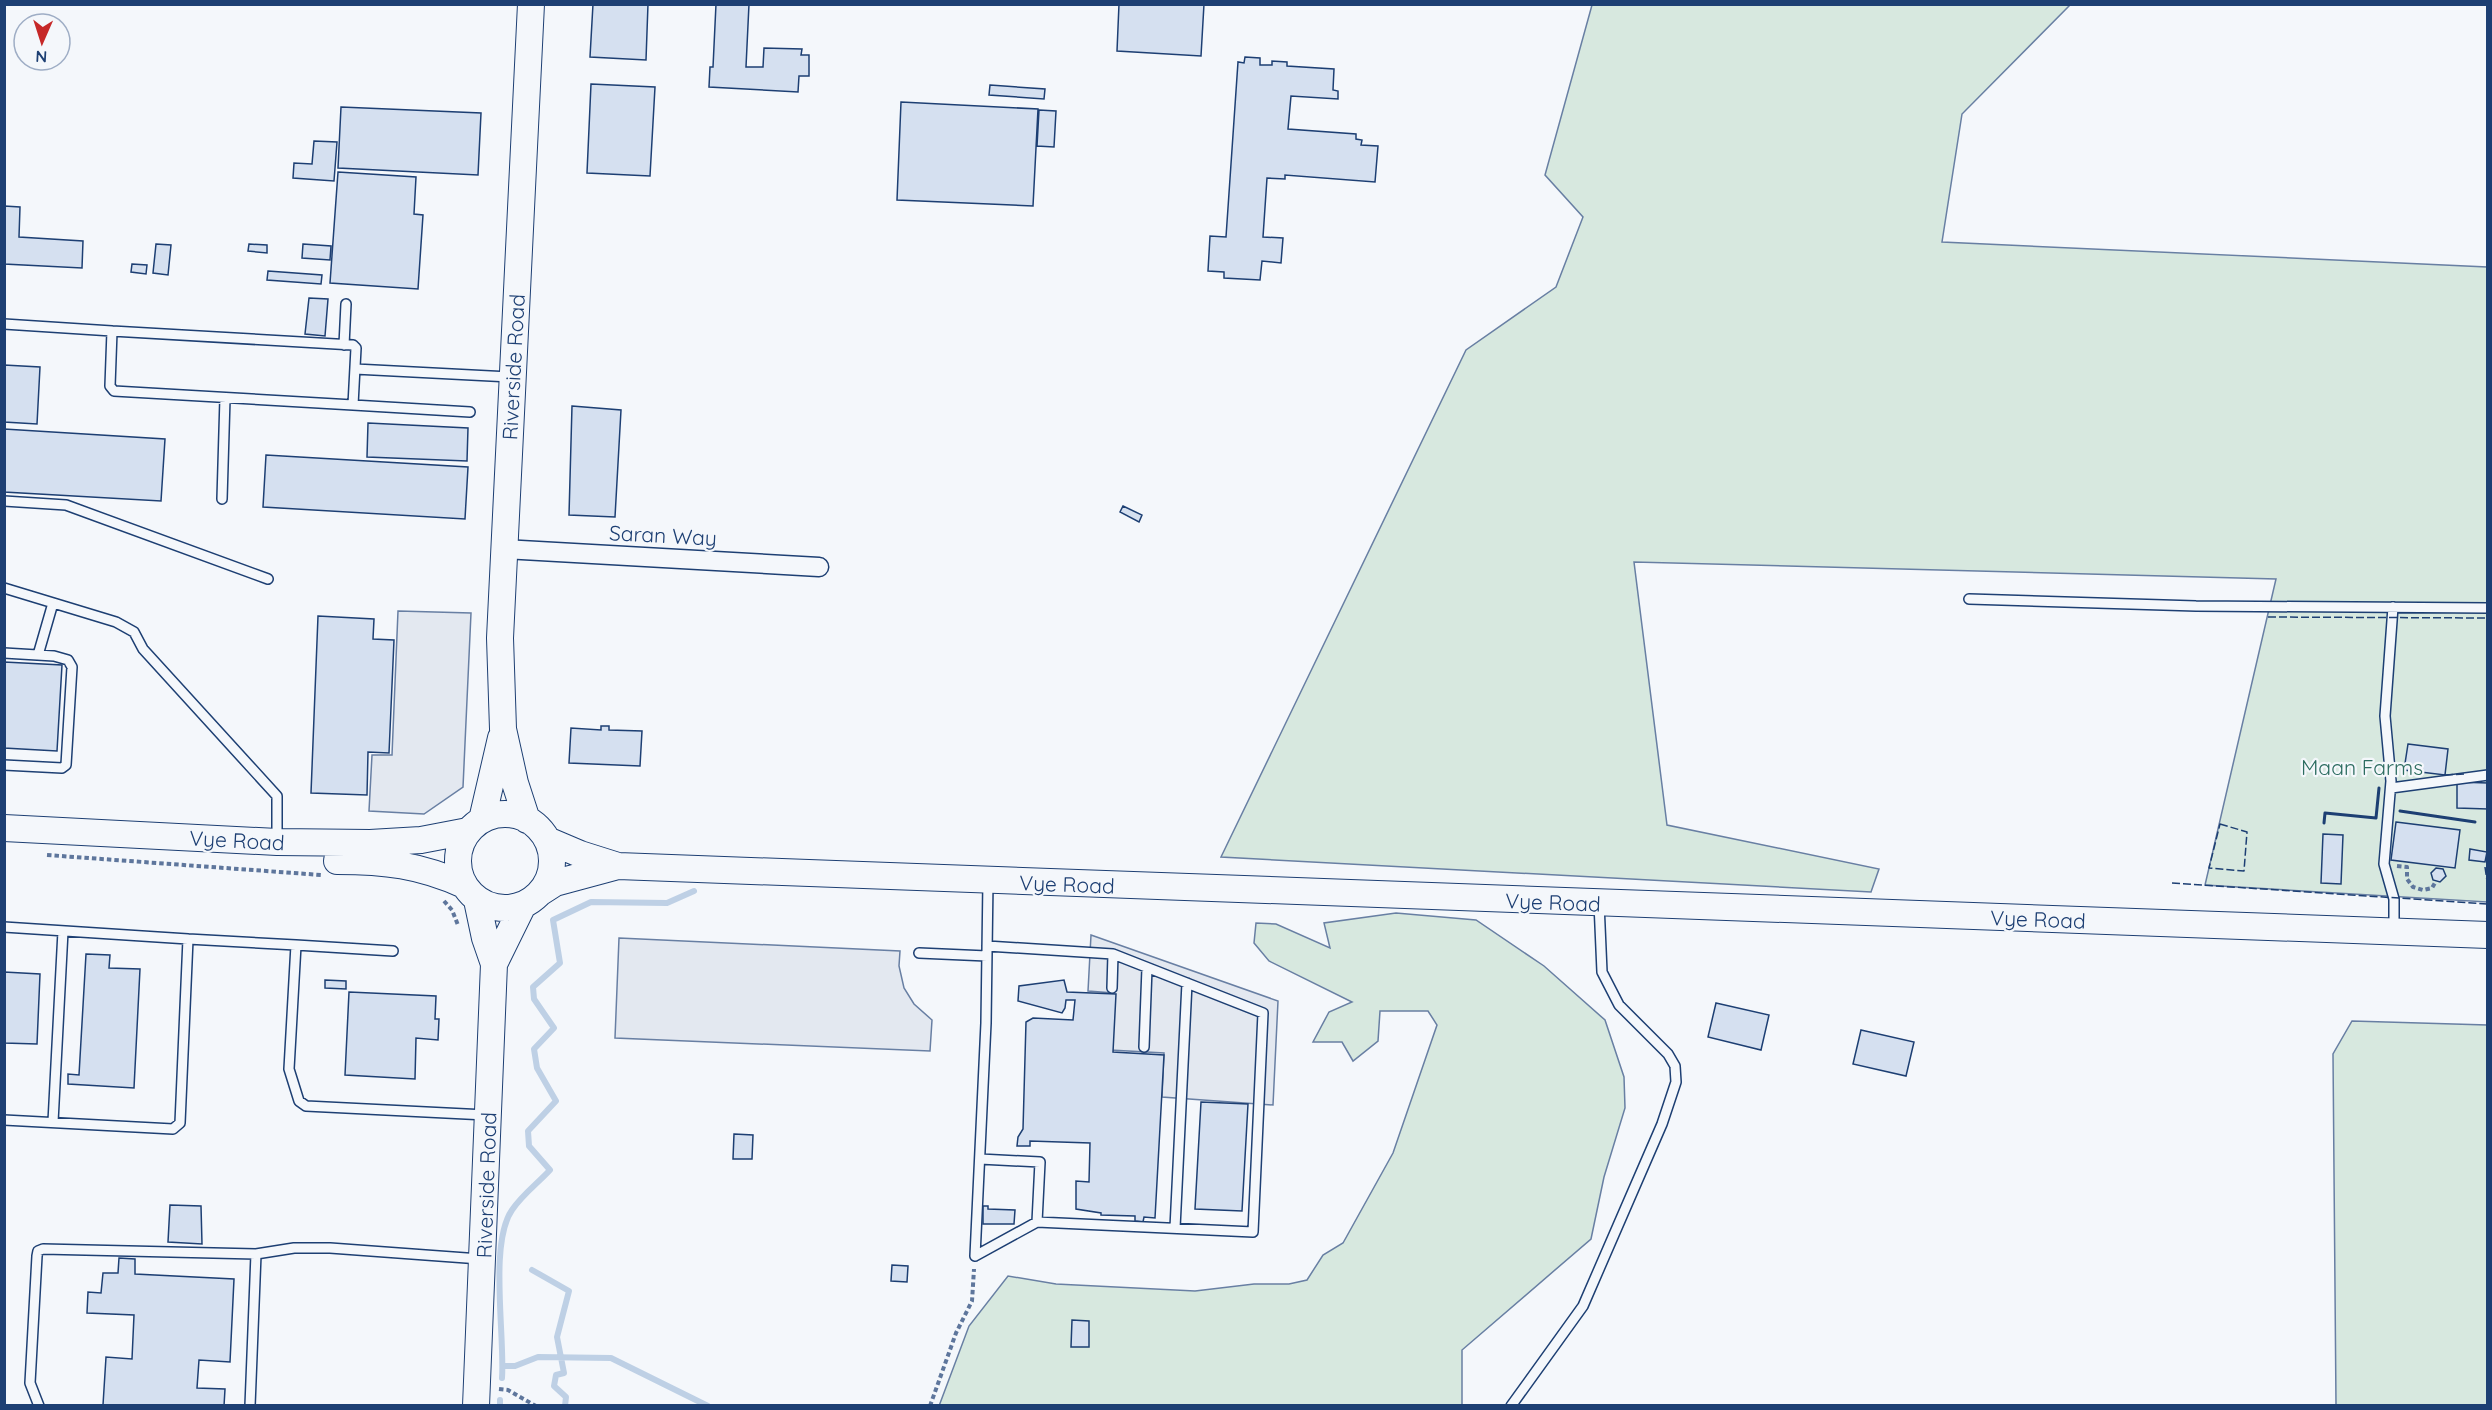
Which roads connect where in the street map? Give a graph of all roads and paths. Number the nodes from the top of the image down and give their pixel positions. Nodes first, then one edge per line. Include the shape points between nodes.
1 (531, 4) edge
2 (346, 304) dead end
3 (4, 324) edge
4 (112, 330) junction
5 (344, 345) junction
6 (355, 369) junction
7 (512, 377) junction
8 (225, 398) junction
9 (353, 405) junction
10 (470, 412) dead end
11 (222, 499) dead end
12 (4, 501) edge
13 (504, 549) junction
14 (819, 567) dead end
15 (268, 579) dead end
16 (4, 588) edge
17 (1969, 599) dead end
18 (53, 603) junction
19 (2393, 607) junction
20 (2487, 608) edge
21 (4, 653) edge
22 (38, 655) junction
23 (503, 729) junction
24 (4, 765) edge
25 (2487, 775) edge
26 (2391, 788) junction
27 (527, 820) junction
28 (475, 826) junction
29 (4, 828) edge
30 (547, 840) junction
31 (4, 843) edge
32 (277, 843) junction
33 (39, 854) dead end
34 (2384, 864) junction
35 (618, 866) junction
36 (327, 875) dead end
37 (988, 881) junction
38 (2436, 881) dead end
39 (471, 892) junction
40 (439, 895) dead end
41 (532, 898) junction
42 (1599, 903) junction
43 (4, 927) edge
44 (63, 931) junction
45 (2394, 932) junction
46 (2487, 935) edge
47 (484, 938) junction
48 (188, 939) junction
49 (296, 945) junction
50 (393, 951) dead end
51 (987, 951) junction
52 (920, 953) dead end
53 (1113, 954) junction
54 (494, 964) junction
55 (1147, 968) junction
56 (1187, 983) junction
57 (1112, 988) dead end
58 (1144, 1047) dead end
59 (488, 1115) junction
60 (4, 1120) edge
61 (53, 1122) junction
62 (980, 1160) junction
63 (1037, 1222) junction
64 (1175, 1228) junction
65 (256, 1254) junction
66 (975, 1256) junction
67 (483, 1259) junction
68 (477, 1396) edge
69 (39, 1406) edge
70 (250, 1406) edge
71 (536, 1406) edge
72 (930, 1406) edge
73 (1511, 1406) edge

1 - 7 main road, Riverside Road
2 - 5 lane
3 - 4 lane
4 - 5 lane
4 - 8 lane via 111,390
5 - 6 lane via 356,348
6 - 7 lane
6 - 9 lane
7 - 13 main road, Riverside Road
8 - 9 lane
8 - 11 lane
9 - 10 lane
12 - 15 lane via 66,505
13 - 14 street, Saran Way
13 - 23 main road, Riverside Road via 500,638
16 - 18 lane
17 - 19 lane
18 - 22 lane
18 - 32 lane via 116,622 134,632 143,649 278,796
19 - 20 lane
19 - 26 lane via 2385,716
21 - 22 lane
22 - 24 lane via 68,660 72,667 68,760 62,768
23 - 27 main road, Riverside Road
23 - 28 main road, Riverside Road
25 - 26 lane
26 - 34 lane
27 - 28 main road via 504,815
27 - 30 main road
28 - 32 main road, Vye Road via 394,843
28 - 39 main road via 461,844 458,858 459,872
29 - 32 main road, Vye Road
30 - 35 main road, Vye Road
30 - 41 main road via 551,872
31 - 39 main road, Vye Road via 397,863 425,869
33 - 36 path
34 - 38 path via 2406,867 2407,879 2413,887 2432,888
34 - 45 lane via 2394,899
35 - 37 main road, Vye Road
35 - 41 main road, Vye Road via 555,883
37 - 42 main road, Vye Road
37 - 51 lane
39 - 41 main road via 491,906 507,908
39 - 47 main road, Riverside Road
40 - 47 path via 452,910 463,943
41 - 54 main road, Riverside Road
42 - 45 main road, Vye Road
42 - 73 lane via 1602,972 1619,1005 1668,1054 1675,1066 1676,1082 1662,1124 1583,1306
43 - 44 lane
44 - 48 lane
44 - 61 lane
45 - 46 main road, Vye Road
47 - 54 main road, Riverside Road
48 - 49 lane
48 - 61 lane via 178,1127
49 - 50 lane
49 - 59 lane via 290,1070 302,1105
51 - 52 lane
51 - 53 lane
51 - 62 lane
53 - 55 lane
53 - 57 lane
54 - 59 main road, Riverside Road
55 - 56 lane
55 - 58 lane
56 - 64 lane
56 - 64 lane via 1263,1013 1253,1232
59 - 67 main road, Riverside Road
60 - 61 lane
62 - 63 lane via 1040,1162
62 - 66 lane
63 - 64 lane
63 - 66 lane
65 - 67 lane via 330,1248
65 - 69 lane via 43,1248 38,1251 30,1383
65 - 70 lane
66 - 72 path via 972,1300
67 - 68 main road, Riverside Road
68 - 71 path via 508,1390

